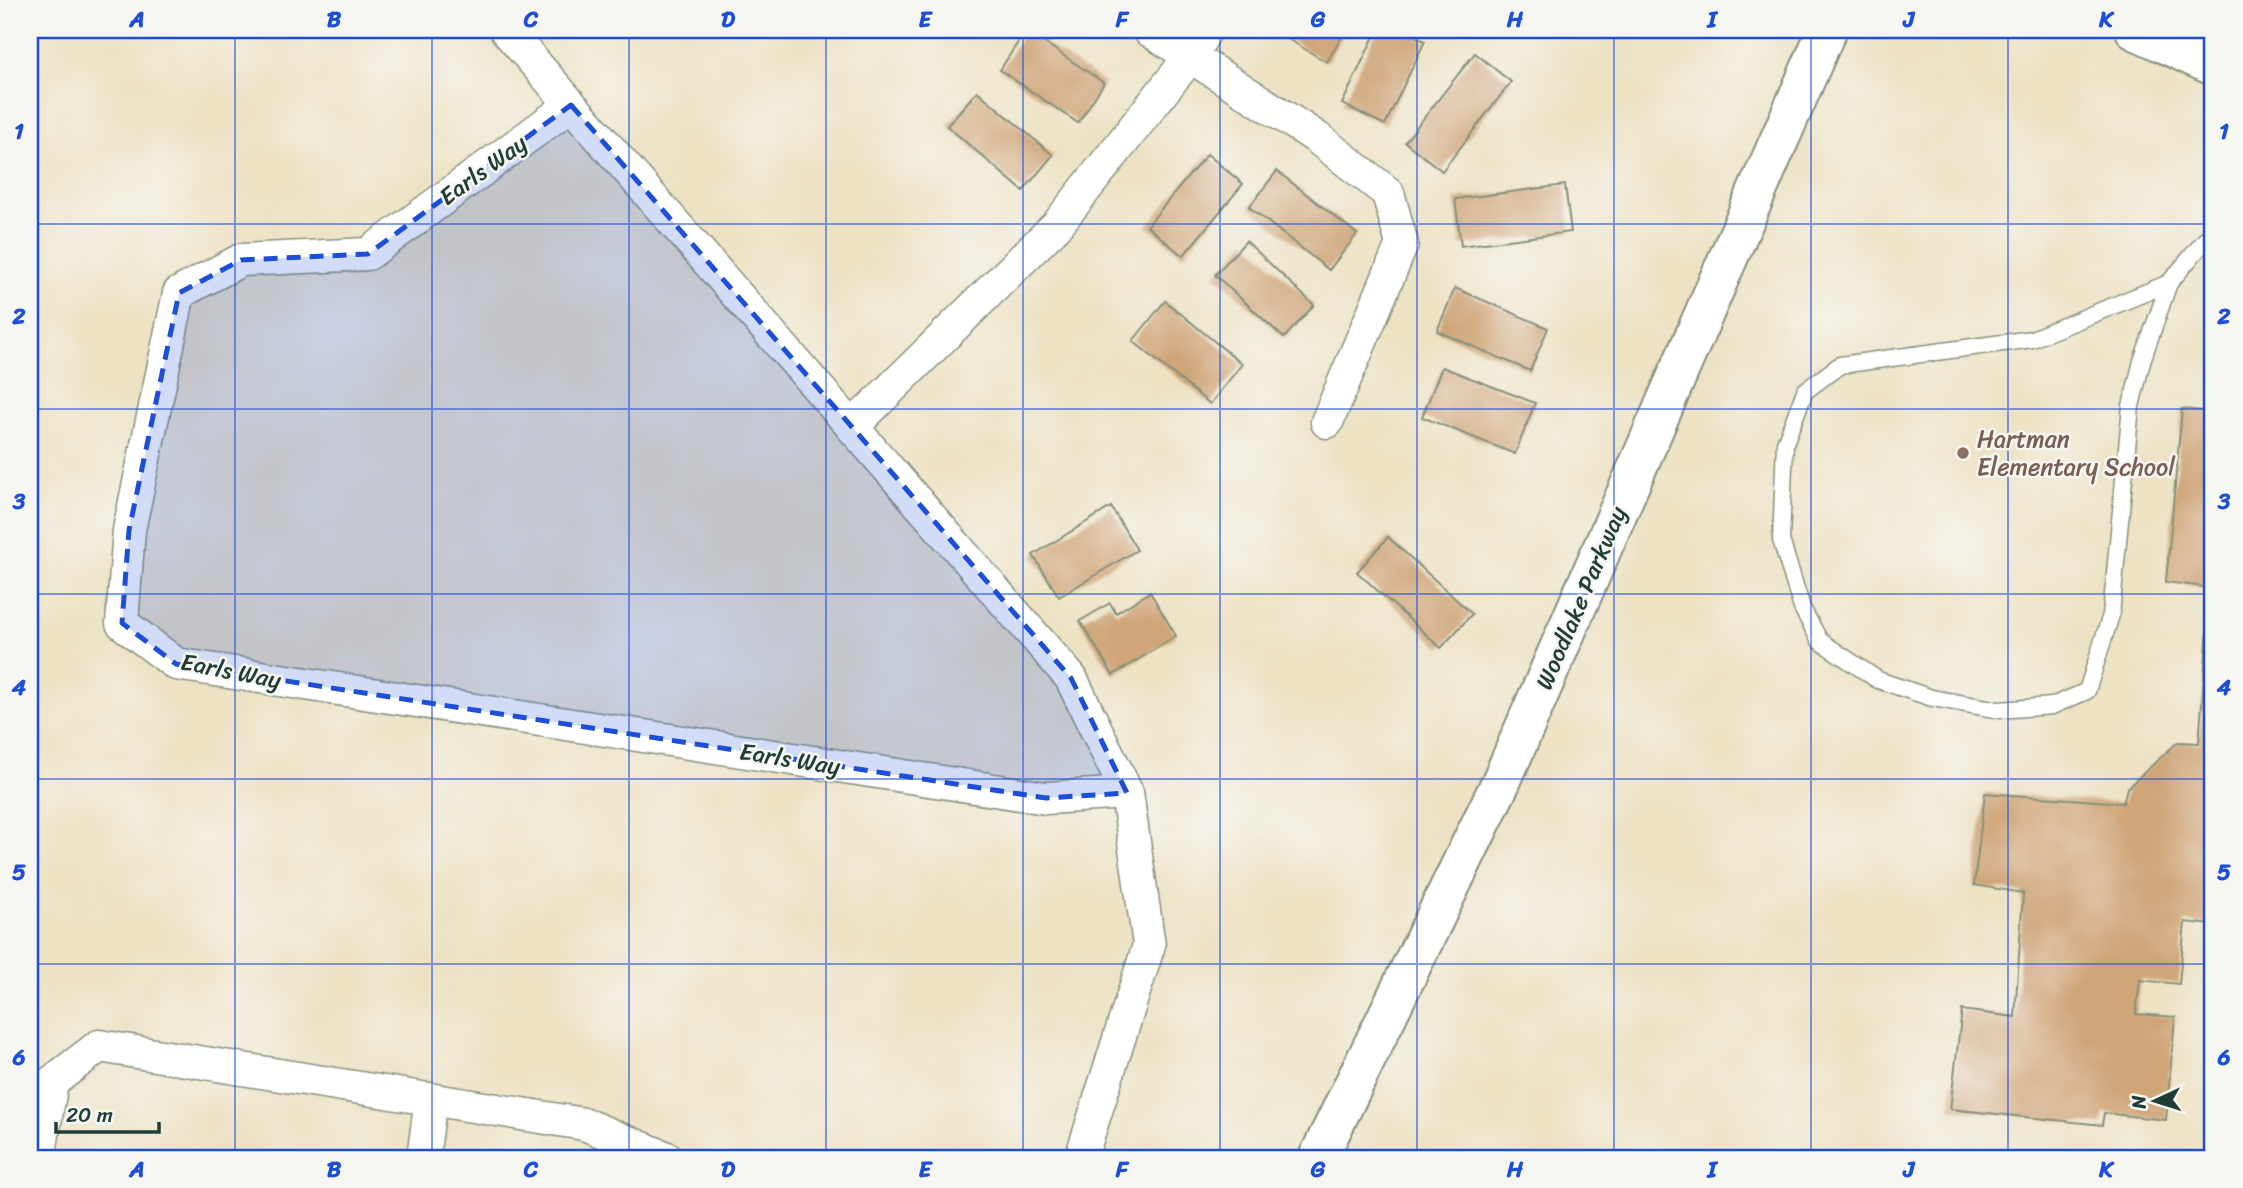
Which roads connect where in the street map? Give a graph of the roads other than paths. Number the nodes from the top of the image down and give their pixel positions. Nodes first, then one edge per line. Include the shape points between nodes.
1 (506, 30) edge
2 (1149, 30) edge
3 (1206, 30) edge
4 (1827, 30) edge
5 (2135, 30) edge
6 (1190, 57) junction
7 (2213, 66) edge
8 (570, 105) junction
9 (2213, 231) edge
10 (2169, 283) junction
11 (1327, 422) dead end
12 (852, 427) junction
13 (1128, 793) junction
14 (431, 1100) junction
15 (39, 1158) edge
16 (422, 1158) edge
17 (667, 1158) edge
18 (1081, 1158) edge
19 (1318, 1158) edge

1 - 8 street
2 - 6 street
3 - 6 street
4 - 19 street, Woodlake Parkway via 1501,782
5 - 7 street
6 - 11 street via 1316,137 1388,193 1402,244
6 - 12 street via 1057,225
8 - 12 street
8 - 13 street, Earls Way via 368,254 241,260 179,293 130,530 122,623 176,664 1045,798
9 - 10 lane
10 - 10 lane via 2032,338 1840,365 1805,391 1785,443 1782,540 1802,608 1820,641 1878,680 1932,698 1999,710 2052,706 2087,691 2111,615 2131,406
12 - 13 street via 1070,678
13 - 18 street via 1149,945
14 - 15 street via 99,1046 52,1082
14 - 16 street
14 - 17 street via 584,1124

